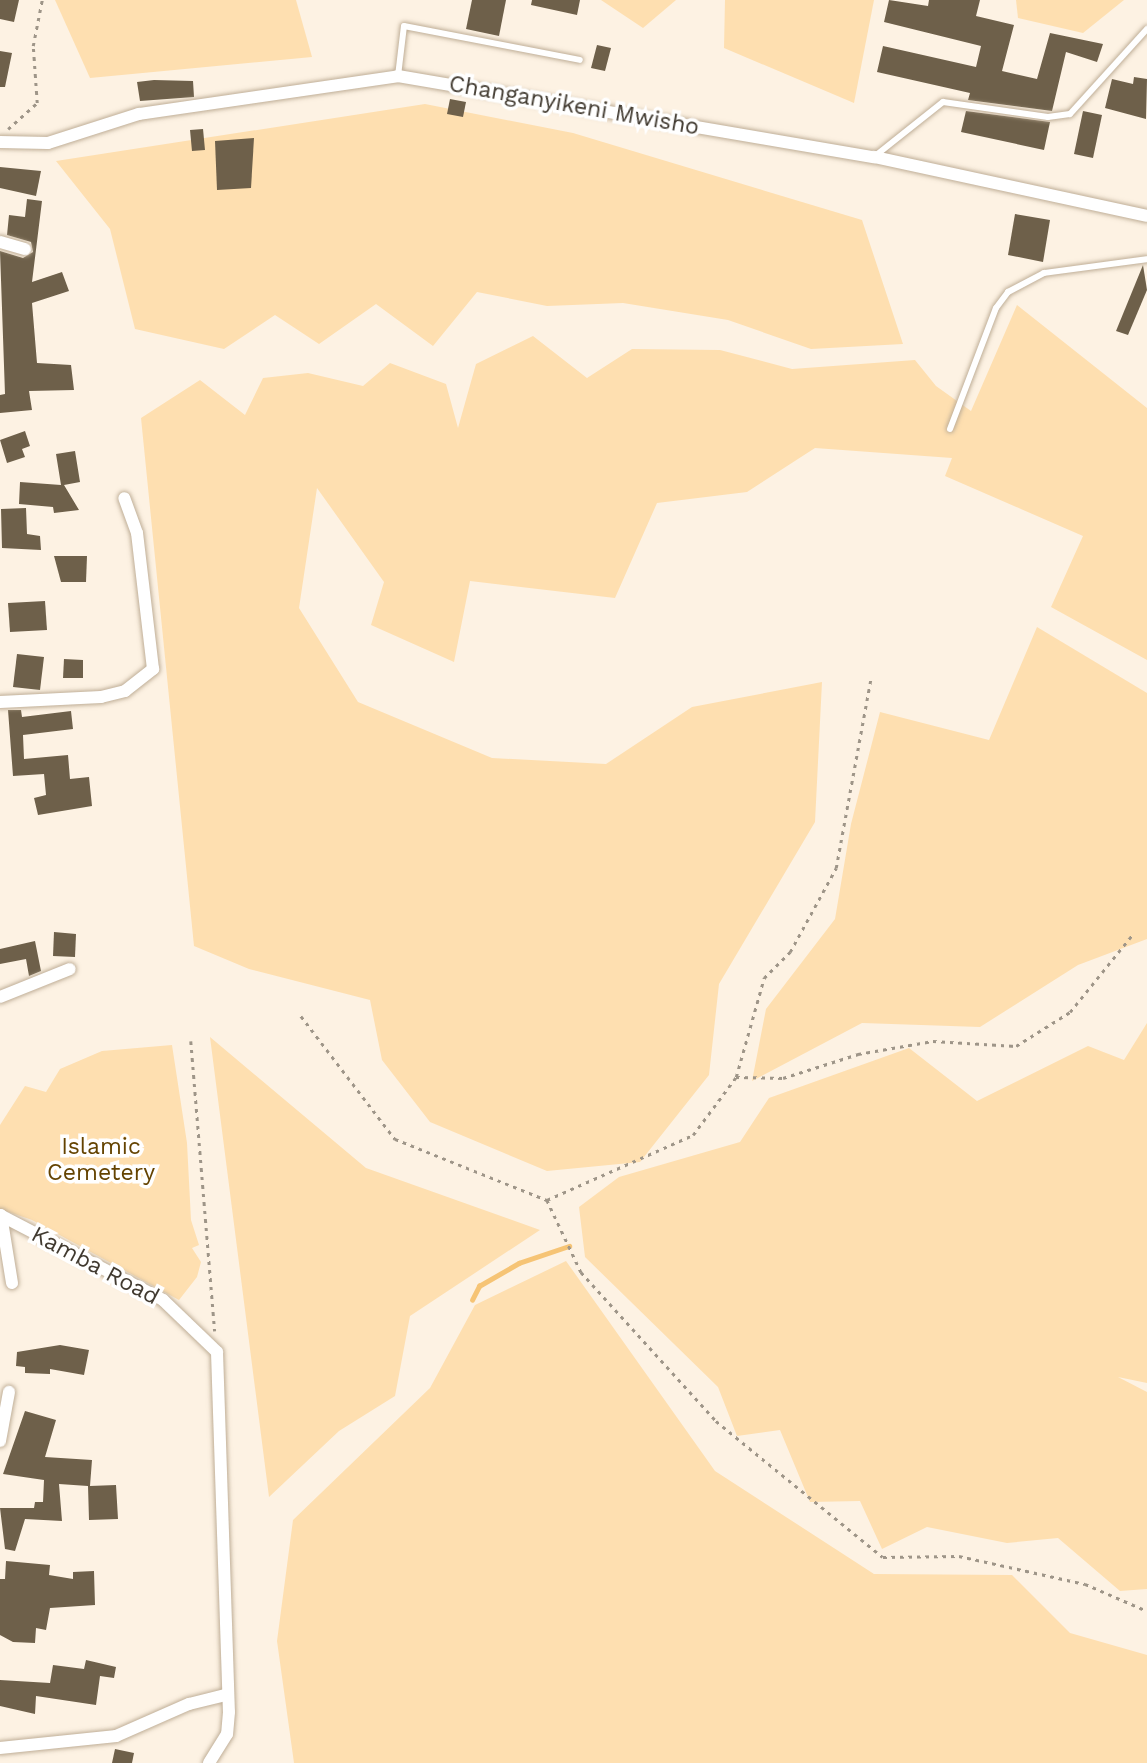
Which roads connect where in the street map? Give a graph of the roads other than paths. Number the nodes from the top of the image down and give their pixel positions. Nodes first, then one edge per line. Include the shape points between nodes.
1 (1147, 29) edge
2 (580, 60) dead end
3 (398, 76) junction
4 (0, 142) edge
5 (874, 157) junction
6 (1147, 216) edge
7 (0, 243) edge
8 (25, 249) dead end
9 (1147, 259) edge
10 (950, 429) dead end
11 (124, 498) dead end
12 (0, 702) edge
13 (70, 970) dead end
14 (0, 996) edge
15 (0, 1215) edge
16 (12, 1283) dead end
17 (9, 1392) dead end
18 (0, 1441) edge
19 (226, 1695) junction
20 (0, 1748) edge
21 (209, 1763) edge

1 - 5 lane via 1070,114 1048,117 943,102
2 - 3 lane via 404,26
3 - 4 street, Changanyikeni Mwisho via 139,114 48,143
3 - 5 street, Changanyikeni Mwisho
5 - 6 street, Changanyikeni Mwisho
7 - 8 street
9 - 10 lane via 1044,273 1008,292 991,319
11 - 12 street via 137,533 153,669 125,691 101,697
13 - 14 street
15 - 16 street
15 - 19 street, Kamba Road via 163,1300 217,1352 225,1512
17 - 18 street
19 - 20 street via 189,1704 117,1736
19 - 21 street via 227,1734

